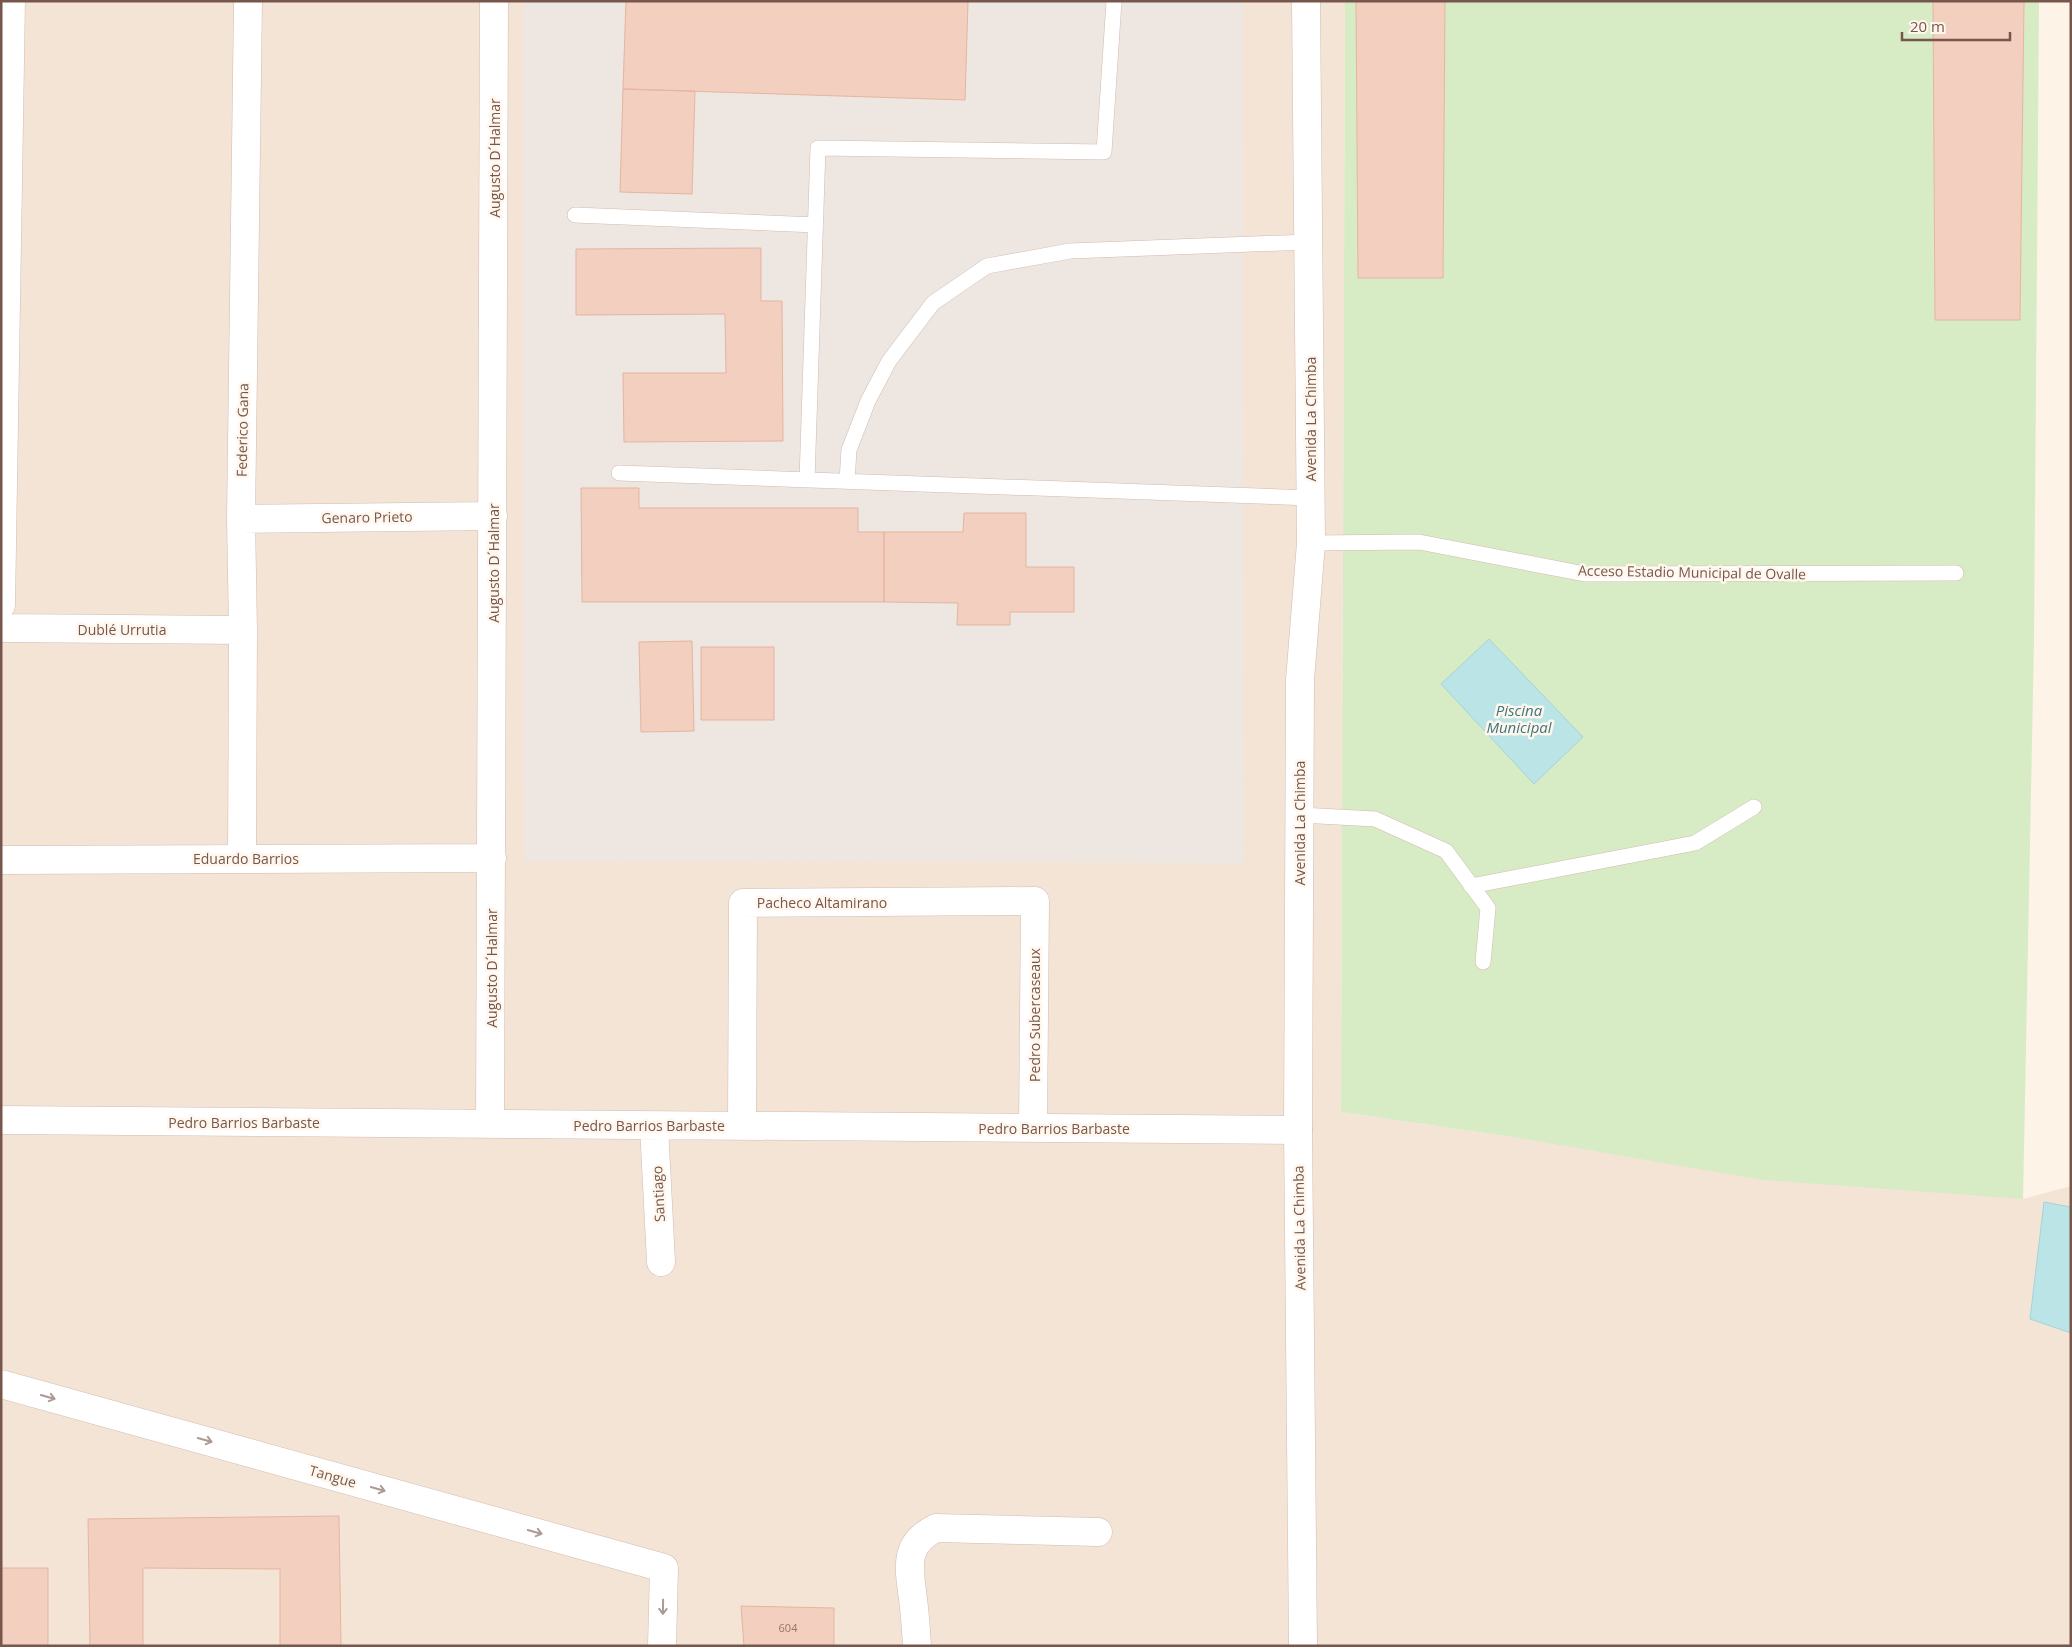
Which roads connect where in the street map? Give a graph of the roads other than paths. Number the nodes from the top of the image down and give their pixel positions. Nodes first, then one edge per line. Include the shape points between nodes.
1 (11, 1) edge
2 (248, 1) edge
3 (494, 1) edge
4 (1114, 1) edge
5 (1306, 1) edge
6 (575, 215) dead end
7 (816, 226) junction
8 (1308, 242) junction
9 (619, 473) dead end
10 (807, 480) junction
11 (847, 482) junction
12 (1310, 498) junction
13 (493, 516) junction
14 (241, 519) junction
15 (1311, 543) junction
16 (1956, 573) dead end
17 (1, 605) edge
18 (1, 628) edge
19 (243, 630) junction
20 (1754, 807) dead end
21 (1300, 815) junction
22 (242, 858) junction
23 (492, 858) junction
24 (1, 860) edge
25 (1471, 886) junction
26 (1035, 901) joint
27 (1483, 962) dead end
28 (1, 1120) edge
29 (490, 1124) junction
30 (654, 1126) junction
31 (742, 1126) junction
32 (1033, 1128) junction
33 (1298, 1130) junction
34 (661, 1262) dead end
35 (1, 1384) edge
36 (1098, 1532) dead end
37 (662, 1646) edge
38 (917, 1646) edge
39 (1303, 1646) edge

1 - 17 street
2 - 14 street, Federico Gana
3 - 13 street, Augusto D´Halmar
4 - 7 lane via 1104,152 818,148
5 - 8 street, Avenida La Chimba
6 - 7 lane
7 - 10 lane
8 - 11 lane via 1070,251 987,266 933,303 889,361 868,400 849,450
8 - 12 street, Avenida La Chimba
9 - 10 lane
10 - 11 lane
11 - 12 lane
12 - 15 street, Avenida La Chimba
13 - 14 street, Genaro Prieto
13 - 23 street, Augusto D´Halmar
14 - 19 street, Federico Gana
15 - 16 lane, Acceso Estadio Municipal de Ovalle via 1419,542 1585,574
15 - 21 street, Avenida La Chimba via 1300,680
18 - 19 street, Dublé Urrutia
19 - 22 street, Federico Gana
20 - 25 lane via 1695,843
21 - 25 lane via 1374,819 1446,851
21 - 33 street, Avenida La Chimba
22 - 23 street, Eduardo Barrios
22 - 24 street, Eduardo Barrios
23 - 29 street, Augusto D´Halmar
25 - 27 lane via 1488,908
26 - 31 street, Pacheco Altamirano via 743,902
26 - 32 street, Pedro Subercaseaux
28 - 29 street, Pedro Barrios Barbaste
29 - 30 street, Pedro Barrios Barbaste
30 - 31 street, Pedro Barrios Barbaste
30 - 34 street, Santiago
31 - 32 street, Pedro Barrios Barbaste
32 - 33 street, Pedro Barrios Barbaste
33 - 39 street, Avenida La Chimba
35 -> 37 street, Tangue via 664,1568
36 - 38 street via 936,1528 926,1533 917,1541 909,1558

